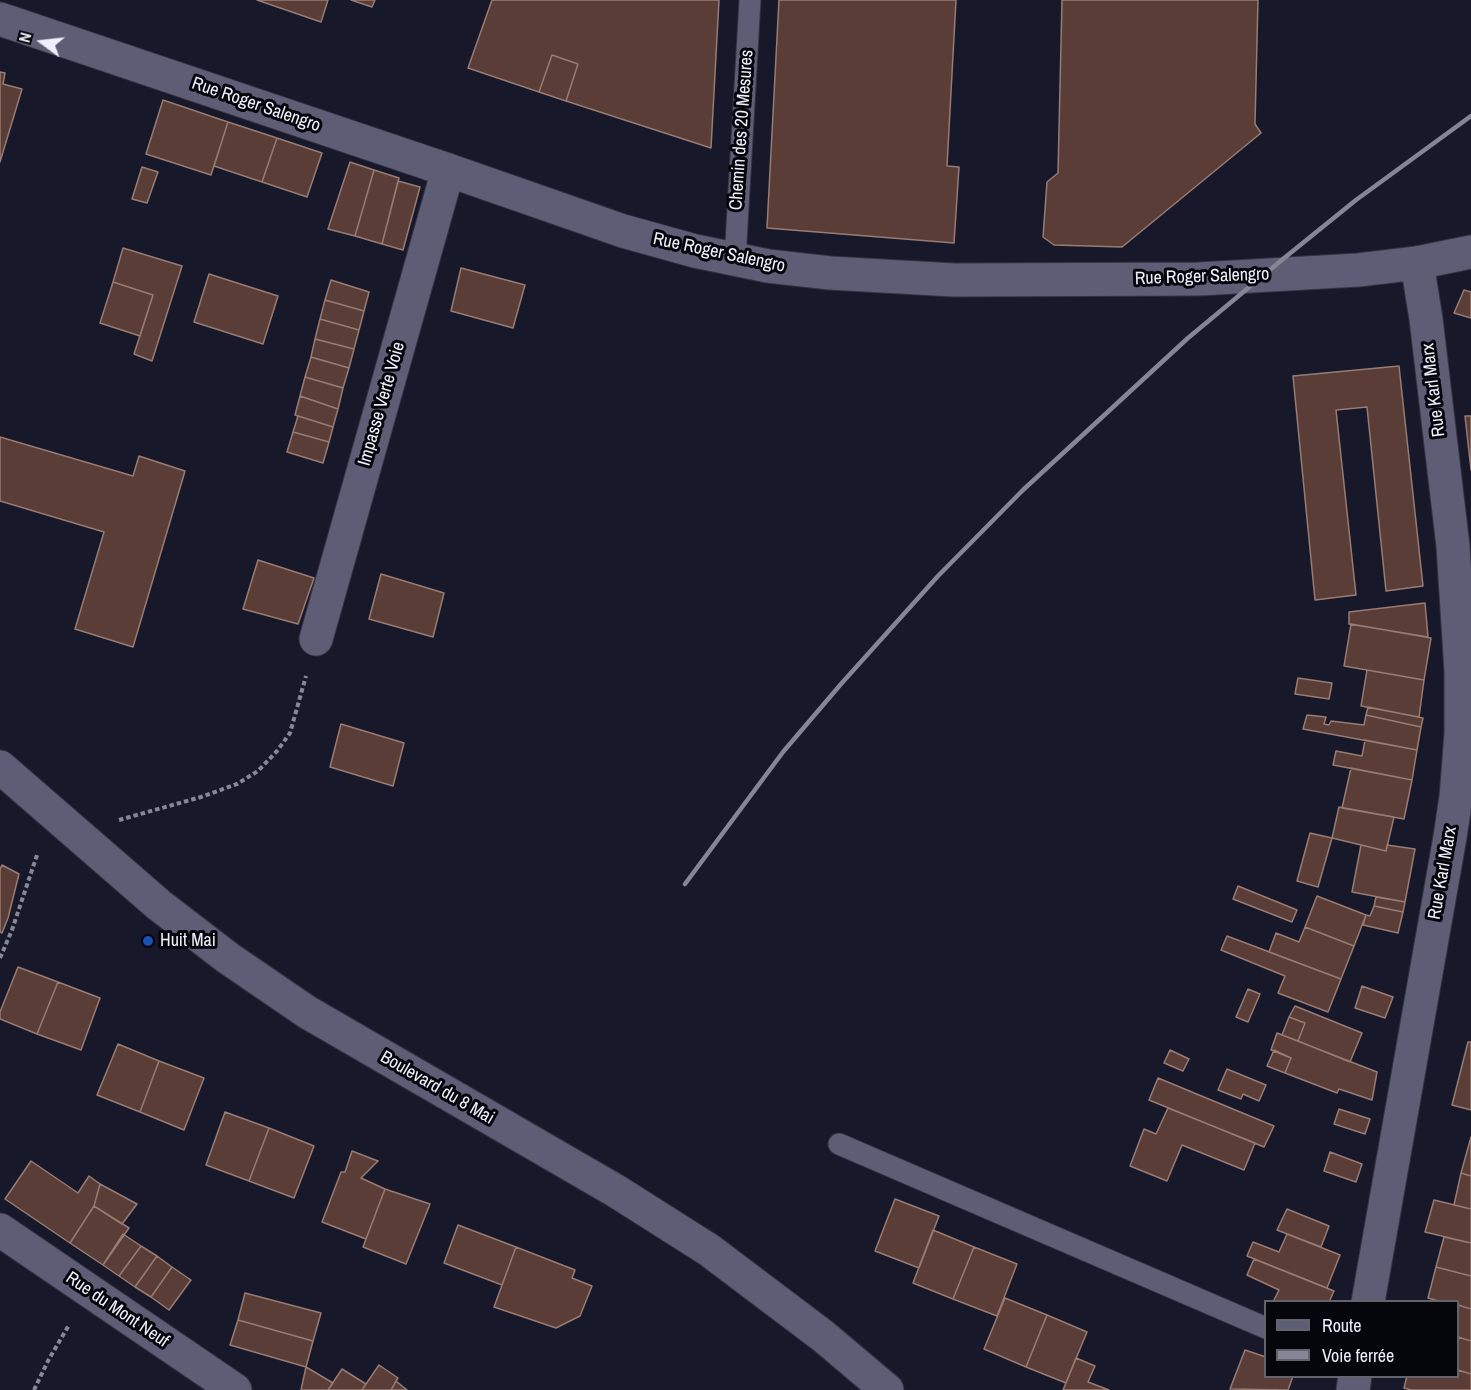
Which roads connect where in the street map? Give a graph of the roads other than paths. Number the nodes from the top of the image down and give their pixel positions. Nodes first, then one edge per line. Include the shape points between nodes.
1 (750, 0) edge
2 (0, 19) edge
3 (448, 170) junction
4 (1471, 252) edge
5 (735, 260) junction
6 (1417, 262) junction
7 (316, 639) road end
8 (0, 767) edge
9 (839, 1144) dead end
10 (0, 1230) edge
11 (1368, 1300) edge
12 (1264, 1327) edge
13 (235, 1390) edge
14 (887, 1390) edge

1 - 5 lane, Chemin des 20 Mesures
2 - 3 street, Rue Roger Salengro
3 - 5 street, Rue Roger Salengro via 623,231
3 - 7 street, Impasse Verte Voie
4 - 6 street, Rue Roger Salengro
5 - 6 street, Rue Roger Salengro via 861,276 1019,281 1199,279 1347,271
6 - 11 street, Rue Karl Marx via 1453,546 1461,734 1450,837
8 - 14 street, Boulevard du 8 Mai via 140,890 228,958 307,1012 709,1250
9 - 12 lane
10 - 13 street, Rue du Mont Neuf

